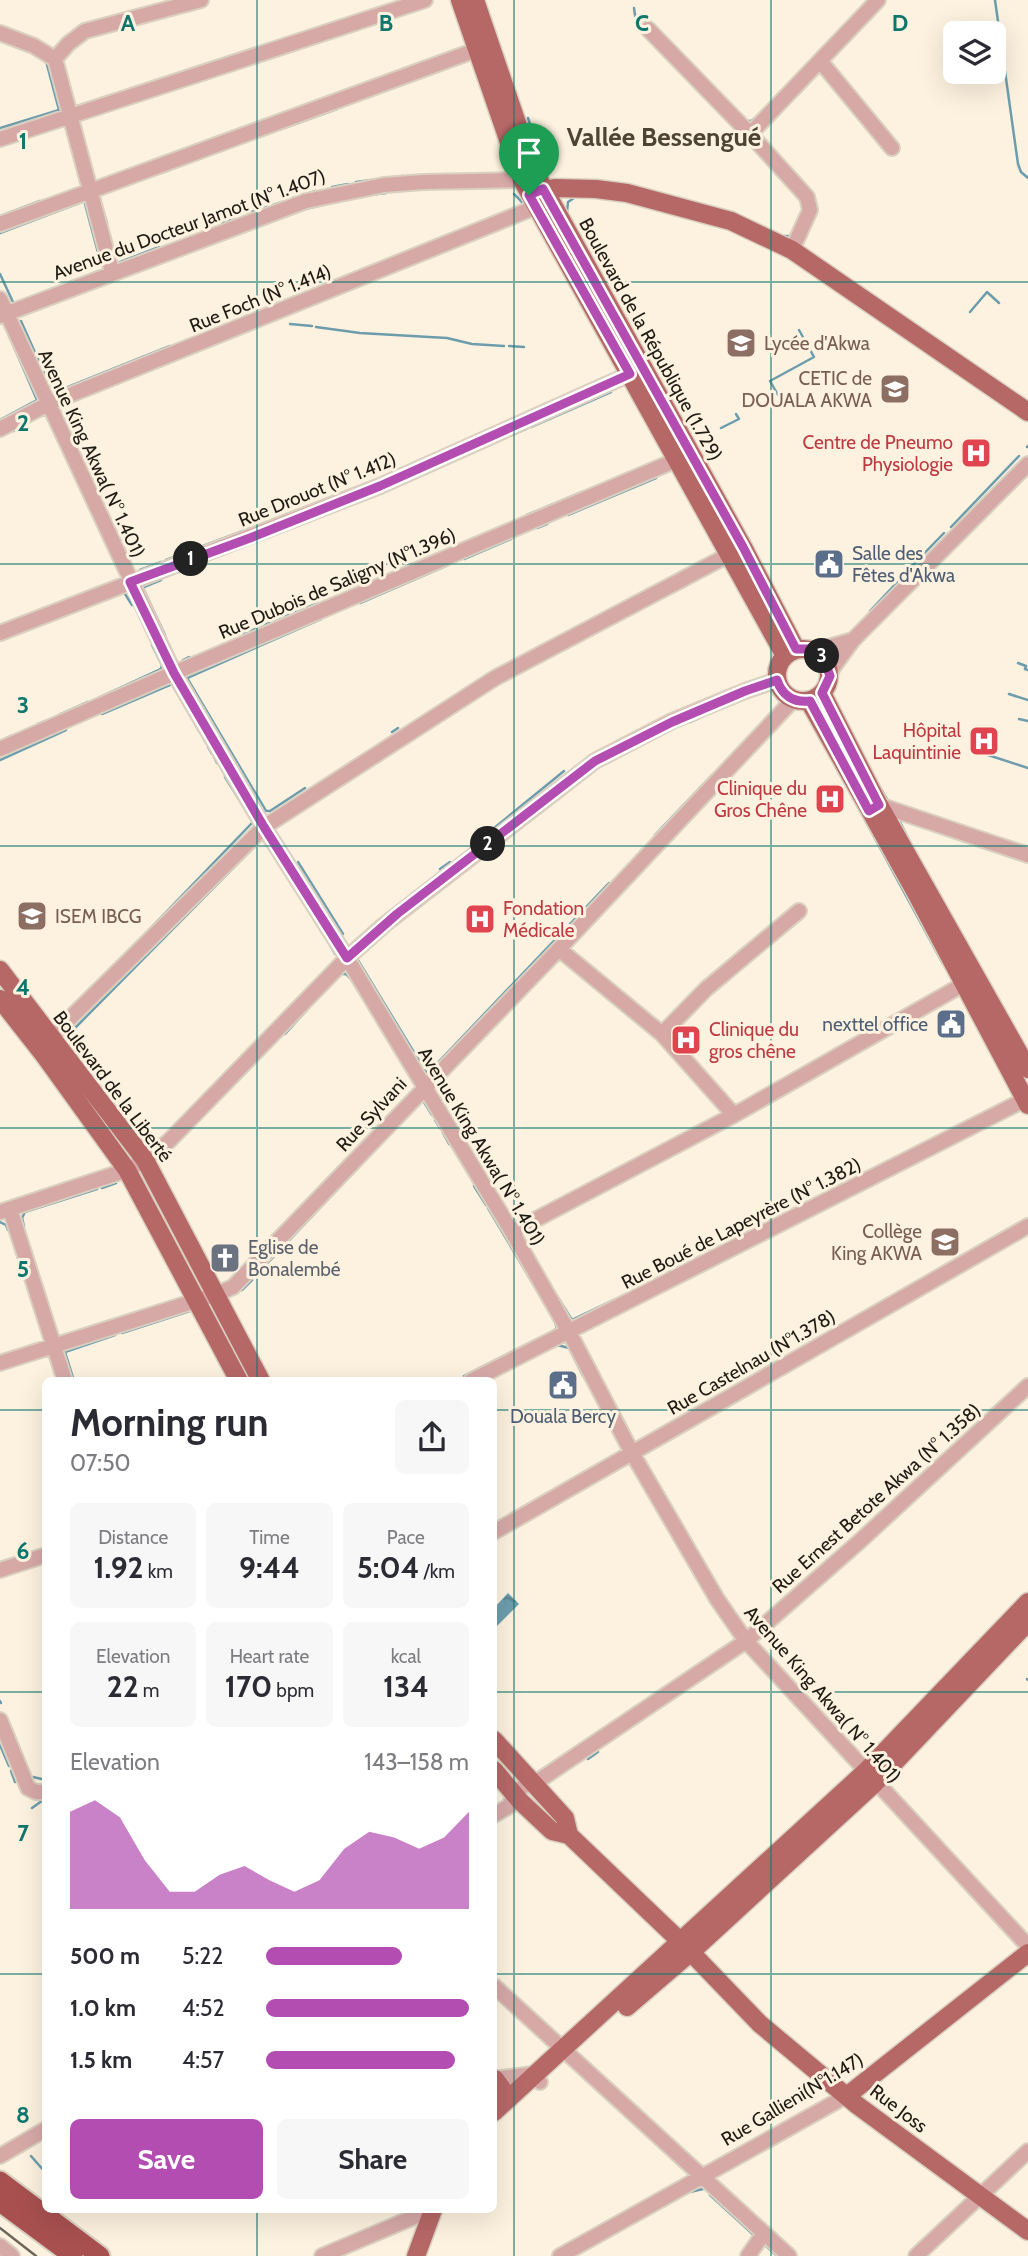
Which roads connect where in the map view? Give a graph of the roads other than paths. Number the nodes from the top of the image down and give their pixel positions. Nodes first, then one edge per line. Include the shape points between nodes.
1 (201, 0) edge
2 (425, 0) edge
3 (460, 0) edge
4 (475, 0) edge
5 (878, 0) edge
6 (648, 29) dead end
7 (0, 33) edge
8 (484, 47) junction
9 (55, 59) junction
10 (821, 62) junction
11 (69, 118) junction
12 (750, 134) junction
13 (0, 139) edge
14 (892, 148) dead end
15 (89, 191) junction
16 (533, 193) junction
17 (0, 224) edge
18 (792, 250) junction
19 (112, 272) junction
20 (0, 299) edge
21 (3, 315) edge
22 (637, 371) junction
23 (50, 403) junction
24 (1028, 412) edge
25 (0, 429) edge
26 (684, 457) junction
27 (1028, 464) edge
28 (736, 551) junction
29 (130, 582) junction
30 (0, 633) edge
31 (853, 640) junction
32 (815, 651) junction
33 (790, 653) junction
34 (174, 673) junction
35 (829, 673) junction
36 (777, 680) junction
37 (808, 698) junction
38 (0, 750) edge
39 (874, 808) junction
40 (264, 827) junction
41 (1028, 855) edge
42 (799, 911) dead end
43 (559, 949) junction
44 (347, 958) junction
45 (0, 970) edge
46 (970, 981) junction
47 (0, 999) edge
48 (662, 1034) junction
49 (46, 1043) junction
50 (1028, 1069) edge
51 (424, 1086) junction
52 (1026, 1097) edge
53 (734, 1115) junction
54 (145, 1160) junction
55 (127, 1170) junction
56 (5, 1211) edge
57 (1028, 1226) edge
58 (512, 1232) junction
59 (217, 1294) junction
60 (197, 1301) junction
61 (569, 1332) junction
62 (53, 1346) junction
63 (0, 1363) edge
64 (64, 1377) edge
65 (237, 1377) edge
66 (259, 1377) edge
67 (479, 1377) edge
68 (1028, 1387) edge
69 (632, 1452) junction
70 (497, 1530) edge
71 (42, 1556) edge
72 (0, 1570) edge
73 (1028, 1602) edge
74 (1028, 1622) edge
75 (746, 1641) junction
76 (0, 1720) edge
77 (497, 1743) edge
78 (497, 1774) edge
79 (870, 1777) junction
80 (536, 1782) junction
81 (42, 1792) edge
82 (515, 1800) junction
83 (497, 1813) edge
84 (569, 1835) junction
85 (1028, 1946) edge
86 (686, 1947) junction
87 (1028, 1953) edge
88 (497, 1989) edge
89 (567, 2052) junction
90 (537, 2078) junction
91 (497, 2079) edge
92 (497, 2083) edge
93 (848, 2095) junction
94 (498, 2107) edge
95 (497, 2123) edge
96 (42, 2131) edge
97 (1028, 2151) edge
98 (0, 2156) edge
99 (702, 2176) junction
100 (0, 2181) edge
101 (981, 2196) junction
102 (0, 2202) edge
103 (42, 2212) edge
104 (43, 2213) edge
105 (427, 2213) edge
106 (1028, 2231) edge
107 (764, 2233) junction
108 (0, 2246) edge
109 (12, 2256) edge
110 (73, 2256) edge
111 (100, 2256) edge
112 (322, 2256) edge
113 (406, 2256) edge
114 (416, 2256) edge
115 (560, 2256) edge
116 (748, 2256) edge
117 (789, 2256) edge
118 (916, 2256) edge

1 - 9 street via 85,31
2 - 11 street
3 - 8 main road, Boulevard de la République (1.729)
4 - 8 main road, Boulevard de la République (1.729)
5 - 10 street
6 - 12 street
7 - 9 street
8 - 15 street
8 - 16 main road, Boulevard de la République (1.729) via 532,167
9 - 11 street
10 - 12 street
10 - 14 street
11 - 13 street
11 - 15 street
12 - 18 street via 807,197 810,210
15 - 17 street
15 - 19 street
16 - 18 main road, Avenue du Docteur Jamot (N° 1.407) via 596,188 628,193 731,221
16 - 19 street, Avenue du Docteur Jamot (N° 1.407) via 490,183 424,182 342,192
16 - 22 main road, Boulevard de la République (1.729)
16 - 23 street, Rue Foch (N° 1.414)
18 - 24 main road, Avenue du Docteur Jamot (N° 1.407)
19 - 21 street, Avenue du Docteur Jamot (N° 1.407)
20 - 21 street, Avenue King Akwa( N° 1.401)
21 - 23 street, Avenue King Akwa( N° 1.401)
22 - 26 main road, Boulevard de la République (1.729)
22 - 29 street, Rue Drouot (N° 1.412) via 380,486
23 - 25 street, Rue Foch (N° 1.414)
23 - 29 street, Avenue King Akwa( N° 1.401)
26 - 28 main road, Boulevard de la République (1.729)
26 - 34 street, Rue Dubois de Saligny (N°1.396)
27 - 31 street
28 - 33 main road, Boulevard de la République (1.729)
28 - 40 street via 495,678
29 - 30 street, Rue Drouot (N° 1.412)
29 - 34 street, Avenue King Akwa( N° 1.401)
31 - 32 street
31 - 35 street
32 - 33 main road
32 - 35 main road
33 - 36 main road via 778,667
34 - 38 street, Rue Dubois de Saligny (N°1.396)
34 - 40 street, Avenue King Akwa( N° 1.401)
35 - 37 main road via 828,685
36 - 37 main road via 783,692
36 - 44 street via 672,722 595,761
37 - 39 main road
37 - 43 street, Rue Sylvani
39 - 41 street
39 - 46 main road via 915,891
40 - 44 street, Avenue King Akwa( N° 1.401)
40 - 49 street
42 - 48 street via 706,989
43 - 48 street
43 - 51 street, Rue Sylvani
44 - 51 street, Avenue King Akwa( N° 1.401)
44 - 54 street via 225,1086
45 - 49 main road, Boulevard de la Liberté
46 - 50 main road
46 - 52 main road
46 - 53 street
47 - 49 main road, Boulevard de la Liberté
48 - 53 street
49 - 54 main road, Boulevard de la Liberté
49 - 55 main road, Boulevard de la Liberté
51 - 58 street, Avenue King Akwa( N° 1.401)
51 - 59 street, Rue Sylvani via 241,1279
52 - 61 street, Rue Boué de Lapeyrère (N° 1.382)
53 - 58 street
54 - 55 street
54 - 59 main road, Boulevard de la Liberté
55 - 56 street
55 - 60 main road, Boulevard de la Liberté
56 - 62 street
57 - 69 street, Rue Castelnau (N°1.378)
58 - 61 street, Avenue King Akwa( N° 1.401)
59 - 60 street, Rue Sylvani
59 - 66 main road, Boulevard de la Liberté
60 - 62 street, Rue Sylvani
60 - 65 main road, Boulevard de la Liberté
61 - 67 street, Rue Boué de Lapeyrère (N° 1.382)
61 - 69 street, Avenue King Akwa( N° 1.401)
62 - 63 street, Rue Sylvani
62 - 64 street
68 - 75 street, Rue Ernest Betote Akwa (N° 1.358)
69 - 70 street, Rue Castelnau (N°1.378)
69 - 75 street, Avenue King Akwa( N° 1.401)
71 - 72 street
73 - 79 main road
74 - 79 main road
75 - 79 street, Avenue King Akwa( N° 1.401)
75 - 80 street, Rue Ernest Betote Akwa (N° 1.358)
76 - 81 street via 28,1788
77 - 80 main road
78 - 82 main road
79 - 85 street, Avenue King Akwa( N° 1.401)
79 - 86 main road
80 - 82 street, Rue Ernest Betote Akwa (N° 1.358)
80 - 84 main road via 565,1818
82 - 83 street, Rue Ernest Betote Akwa (N° 1.358)
82 - 84 main road via 552,1830
84 - 86 main road
86 - 89 main road
86 - 93 main road, Rue Joss via 760,2024
87 - 93 main road, Rue Gallieni(N°1.147)
88 - 89 street
89 - 90 main road
89 - 99 street
90 - 91 street
90 - 94 main road
90 - 95 main road
92 - 94 main road via 503,2091
93 - 99 street, Rue Gallieni(N°1.147)
93 - 101 main road, Rue Joss
96 - 98 street
97 - 101 street
99 - 107 street
99 - 115 street, Rue Gallieni(N°1.147)
100 - 103 highway
101 - 106 main road, Rue Joss
101 - 118 street
102 - 110 highway
104 - 111 highway
105 - 112 street
105 - 113 main road
105 - 114 main road
107 - 116 street
107 - 117 street
108 - 109 street

